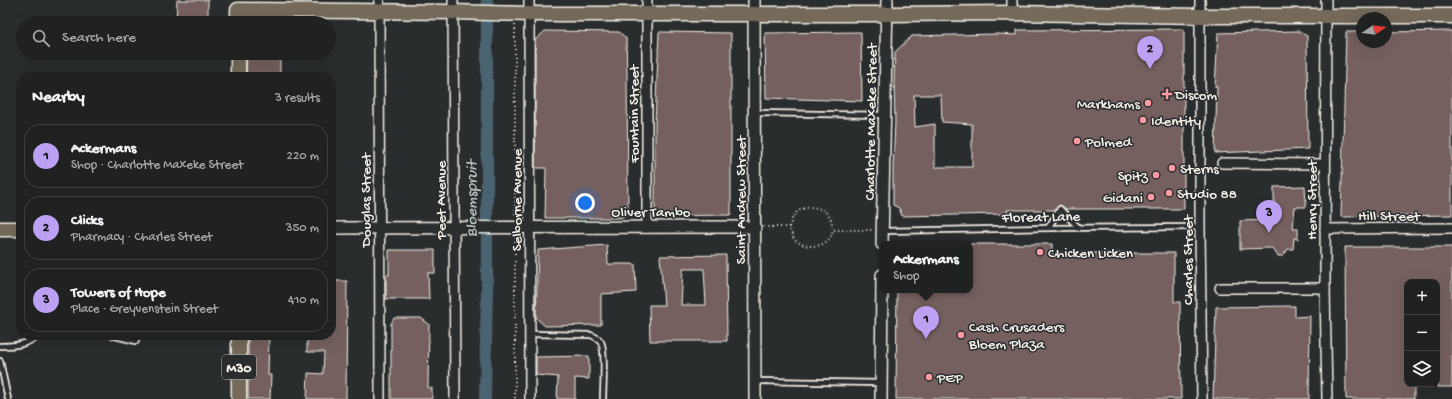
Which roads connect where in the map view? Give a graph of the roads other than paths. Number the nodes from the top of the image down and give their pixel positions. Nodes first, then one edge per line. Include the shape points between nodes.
1 (647, 0) edge
2 (887, 0) edge
3 (1200, 0) edge
4 (1326, 0) edge
5 (379, 5) edge
6 (1012, 6) edge
7 (529, 7) edge
8 (754, 7) edge
9 (457, 8) edge
10 (238, 11) edge
11 (647, 14) junction
12 (887, 14) junction
13 (1200, 16) junction
14 (1326, 16) junction
15 (1452, 16) edge
16 (238, 60) edge
17 (238, 72) edge
18 (754, 113) junction
19 (884, 116) junction
20 (1222, 163) dead end
21 (1326, 164) junction
22 (755, 227) junction
23 (1200, 227) junction
24 (336, 228) edge
25 (379, 228) junction
26 (460, 228) junction
27 (530, 228) junction
28 (647, 228) junction
29 (1048, 228) junction
30 (1078, 228) junction
31 (1452, 228) edge
32 (0, 229) edge
33 (16, 229) edge
34 (1326, 229) junction
35 (882, 231) junction
36 (882, 241) edge
37 (1220, 288) dead end
38 (1326, 288) junction
39 (882, 293) edge
40 (530, 334) junction
41 (33, 340) edge
42 (132, 340) edge
43 (239, 340) edge
44 (136, 341) dead end
45 (0, 346) edge
46 (0, 362) edge
47 (756, 381) junction
48 (881, 383) junction
49 (8, 399) edge
50 (240, 399) edge
51 (380, 399) edge
52 (455, 399) edge
53 (530, 399) edge
54 (603, 399) edge
55 (755, 399) edge
56 (881, 399) edge
57 (1202, 399) edge
58 (1327, 399) edge

1 - 11 street, Fountain Street
2 - 12 street, Charlotte Maxeke Street
3 - 13 street, Charles Street
4 - 14 street, Henry Street
5 - 9 main road
5 - 10 main road
5 - 25 street, Douglas Street
6 - 12 main road
6 - 13 main road
7 - 9 main road via 515,13
7 - 11 main road
7 - 27 street, Selborne Avenue
8 - 11 main road
8 - 12 main road
8 - 18 street, Saint Andrew Street
9 - 26 street, Peet Avenue
11 - 28 street, Fountain Street
12 - 19 street, Charlotte Maxeke Street
13 - 14 main road
13 - 23 street, Charles Street
14 - 15 main road
14 - 21 street, Henry Street
16 - 17 main road
18 - 19 lane
18 - 22 street, Saint Andrew Street
19 - 35 street, Charlotte Maxeke Street
20 - 21 street
21 - 34 street, Henry Street
22 - 28 street, Oliver Tambo
22 - 47 street, Saint Andrew Street
23 - 30 lane, Floreat Lane
23 - 57 street, Charles Street
24 - 25 street, Oliver Tambo
25 - 26 street, Oliver Tambo
25 - 51 street, Douglas Street
26 - 27 street, Oliver Tambo
26 - 52 street, Peet Avenue
27 - 28 street, Oliver Tambo
27 - 40 street, Selborne Avenue
29 - 30 lane, Floreat Lane
29 - 30 lane via 1060,210
29 - 35 lane, Floreat Lane
31 - 34 street, Hill Street
32 - 33 main road
34 - 38 street, Henry Street
35 - 36 street, Charlotte Maxeke Street
37 - 38 street
38 - 58 street, Henry Street
39 - 48 street
40 - 53 street, Selborne Avenue
40 - 54 lane via 597,337 603,351
41 - 45 lane via 16,346
42 - 44 lane
43 - 50 main road, M30
46 - 49 lane
47 - 48 lane
47 - 55 street, Saint Andrew Street
48 - 56 street

